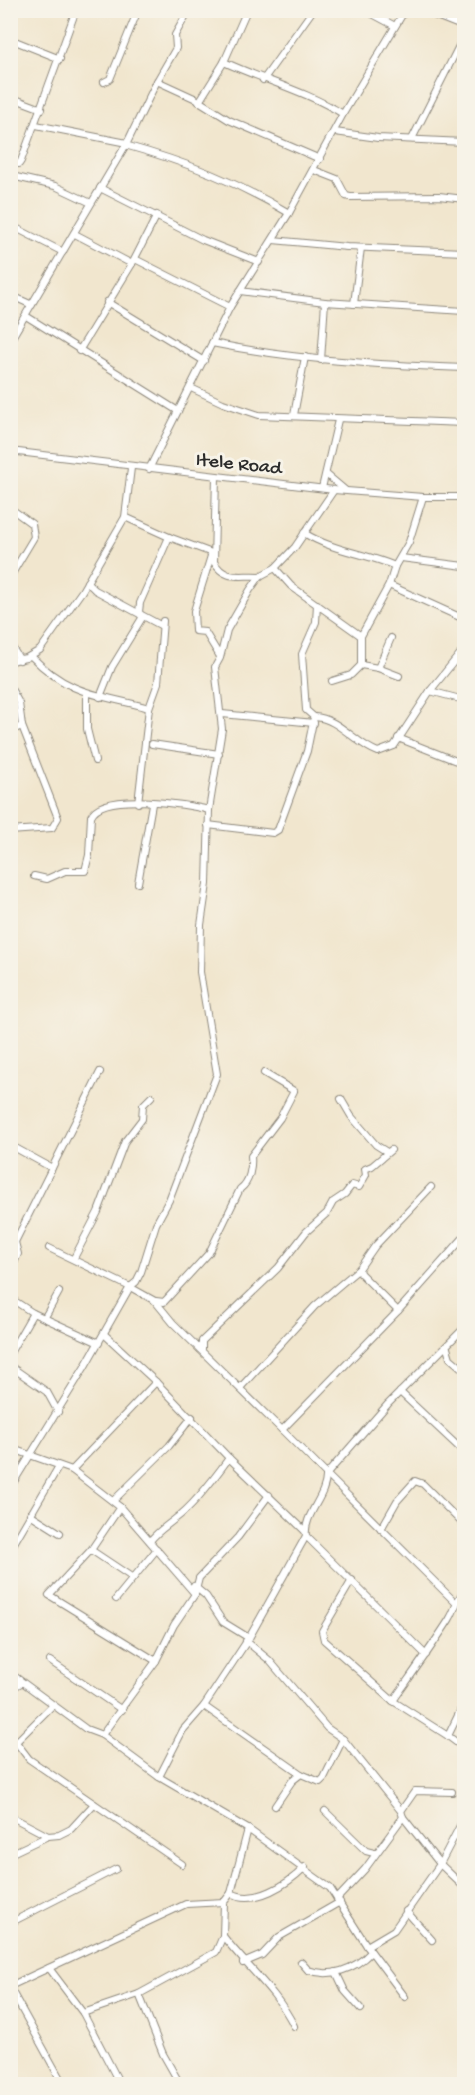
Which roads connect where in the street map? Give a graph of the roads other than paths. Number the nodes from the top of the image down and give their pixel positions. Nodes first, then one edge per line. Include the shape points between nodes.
1 (76, 10) edge
2 (138, 10) edge
3 (189, 10) edge
4 (247, 10) edge
5 (313, 10) edge
6 (365, 10) edge
7 (405, 10) edge
8 (420, 10) edge
9 (395, 26) junction
10 (465, 27) edge
11 (465, 36) edge
12 (10, 39) edge
13 (60, 59) junction
14 (224, 62) junction
15 (263, 80) junction
16 (157, 81) junction
17 (104, 82) dead end
18 (10, 97) edge
19 (199, 102) junction
20 (42, 109) junction
21 (343, 114) junction
22 (36, 125) junction
23 (335, 132) junction
24 (412, 139) junction
25 (465, 142) edge
26 (126, 144) junction
27 (320, 159) junction
28 (10, 163) edge
29 (314, 170) junction
30 (16, 177) dead end
31 (100, 188) junction
32 (465, 199) edge
33 (91, 203) junction
34 (289, 213) junction
35 (157, 215) junction
36 (10, 225) edge
37 (75, 234) junction
38 (273, 240) junction
39 (361, 248) junction
40 (63, 252) junction
41 (465, 252) edge
42 (134, 262) junction
43 (259, 262) junction
44 (240, 291) junction
45 (10, 295) edge
46 (107, 302) junction
47 (325, 302) junction
48 (354, 304) junction
49 (32, 305) junction
50 (230, 307) junction
51 (465, 311) edge
52 (26, 316) junction
53 (10, 341) edge
54 (212, 343) junction
55 (79, 351) junction
56 (305, 357) junction
57 (321, 360) junction
58 (204, 361) junction
59 (465, 368) edge
60 (191, 388) junction
61 (178, 411) junction
62 (294, 415) junction
63 (338, 420) junction
64 (465, 423) edge
65 (12, 454) edge
66 (131, 468) junction
67 (149, 469) junction
68 (326, 474) junction
69 (216, 476) junction
70 (322, 488) junction
71 (334, 490) junction
72 (345, 490) junction
73 (423, 497) junction
74 (465, 497) edge
75 (10, 508) edge
76 (125, 517) junction
77 (304, 533) junction
78 (170, 537) junction
79 (212, 553) junction
80 (401, 558) junction
81 (395, 566) junction
82 (465, 566) edge
83 (275, 568) junction
84 (10, 576) edge
85 (260, 576) junction
86 (87, 582) junction
87 (389, 585) junction
88 (95, 590) junction
89 (82, 591) junction
90 (317, 604) junction
91 (328, 611) junction
92 (142, 618) junction
93 (318, 618) junction
94 (465, 619) edge
95 (361, 636) junction
96 (391, 638) dead end
97 (10, 644) edge
98 (465, 649) edge
99 (31, 656) junction
100 (220, 658) junction
101 (20, 660) junction
102 (10, 661) edge
103 (361, 665) junction
104 (378, 668) junction
105 (399, 676) dead end
106 (332, 681) dead end
107 (10, 687) edge
108 (430, 691) junction
109 (87, 694) junction
110 (100, 697) junction
111 (465, 700) edge
112 (149, 708) junction
113 (222, 714) junction
114 (314, 720) junction
115 (22, 726) junction
116 (10, 731) edge
117 (398, 738) junction
118 (152, 744) dead end
119 (219, 754) junction
120 (95, 761) dead end
121 (465, 764) edge
122 (138, 802) junction
123 (152, 804) junction
124 (209, 810) junction
125 (208, 825) junction
126 (10, 831) edge
127 (34, 876) dead end
128 (138, 883) dead end
129 (100, 1072) dead end
130 (264, 1073) dead end
131 (151, 1097) dead end
132 (341, 1100) dead end
133 (10, 1145) edge
134 (52, 1168) junction
135 (431, 1188) dead end
136 (464, 1239) edge
137 (13, 1240) edge
138 (49, 1248) dead end
139 (74, 1258) junction
140 (359, 1269) junction
141 (10, 1272) edge
142 (130, 1287) junction
143 (59, 1292) dead end
144 (10, 1298) edge
145 (155, 1301) junction
146 (398, 1311) junction
147 (33, 1313) junction
148 (45, 1317) junction
149 (465, 1328) edge
150 (104, 1334) junction
151 (99, 1343) junction
152 (200, 1345) junction
153 (447, 1348) junction
154 (10, 1353) edge
155 (12, 1369) edge
156 (465, 1370) edge
157 (156, 1382) junction
158 (240, 1388) junction
159 (400, 1392) junction
160 (58, 1412) junction
161 (192, 1417) junction
162 (282, 1430) junction
163 (10, 1448) edge
164 (465, 1452) edge
165 (30, 1455) junction
166 (229, 1458) junction
167 (59, 1466) junction
168 (72, 1470) junction
169 (326, 1475) junction
170 (10, 1488) edge
171 (268, 1495) junction
172 (113, 1502) junction
173 (120, 1507) junction
174 (30, 1515) junction
175 (465, 1525) edge
176 (381, 1529) junction
177 (60, 1533) dead end
178 (305, 1533) junction
179 (150, 1541) junction
180 (157, 1549) junction
181 (10, 1550) edge
182 (90, 1550) junction
183 (133, 1578) junction
184 (352, 1580) junction
185 (196, 1591) junction
186 (465, 1592) edge
187 (116, 1599) dead end
188 (455, 1602) junction
189 (248, 1640) junction
190 (426, 1655) junction
191 (50, 1661) dead end
192 (156, 1661) junction
193 (10, 1673) edge
194 (21, 1683) junction
195 (10, 1689) edge
196 (393, 1701) junction
197 (465, 1703) edge
198 (52, 1706) junction
199 (204, 1706) junction
200 (122, 1710) junction
201 (102, 1735) junction
202 (448, 1736) junction
203 (343, 1739) junction
204 (16, 1742) junction
205 (10, 1748) edge
206 (465, 1748) edge
207 (301, 1774) junction
208 (159, 1777) junction
209 (452, 1792) dead end
210 (94, 1804) junction
211 (275, 1806) dead end
212 (325, 1811) dead end
213 (402, 1814) junction
214 (10, 1816) edge
215 (465, 1818) edge
216 (248, 1829) junction
217 (48, 1836) junction
218 (374, 1853) junction
219 (10, 1854) edge
220 (182, 1864) dead end
221 (440, 1864) junction
222 (305, 1867) junction
223 (116, 1869) dead end
224 (465, 1887) edge
225 (231, 1893) junction
226 (338, 1900) junction
227 (224, 1902) junction
228 (406, 1911) junction
229 (10, 1923) edge
230 (223, 1936) junction
231 (432, 1940) dead end
232 (369, 1949) junction
233 (301, 1962) dead end
234 (243, 1963) junction
235 (49, 1968) junction
236 (336, 1972) junction
237 (10, 1987) edge
238 (139, 1995) junction
239 (405, 1997) dead end
240 (361, 2009) dead end
241 (83, 2013) junction
242 (294, 2026) dead end
243 (63, 2085) edge
244 (120, 2085) edge
245 (180, 2085) edge

1 - 13 street
2 - 17 street via 110,79
3 - 16 street via 175,35 176,48
4 - 14 street
5 - 15 street
6 - 9 street
7 - 9 street
8 - 10 street
9 - 21 street
11 - 24 street
12 - 13 street
13 - 20 street
14 - 15 street
14 - 19 street
15 - 21 street via 316,99
16 - 19 street
16 - 26 street
18 - 20 street
19 - 27 street via 229,120
20 - 22 street
21 - 23 street
22 - 26 street
22 - 28 street via 19,164
23 - 24 street
23 - 27 street
24 - 25 street
26 - 31 street
26 - 34 street via 246,187
27 - 29 street
29 - 32 street via 337,179 350,197
29 - 34 street
30 - 33 street via 55,186
31 - 33 street
31 - 35 street
33 - 37 street
34 - 38 street
35 - 42 street
35 - 43 street via 203,240
36 - 40 street
37 - 40 street
37 - 42 street
38 - 39 street
38 - 43 street
39 - 41 street
39 - 48 street
40 - 49 street
42 - 46 street
42 - 50 street
43 - 44 street
44 - 47 street
44 - 50 street
45 - 49 street
46 - 55 street
46 - 58 street
47 - 48 street
47 - 57 street
48 - 51 street
49 - 52 street
50 - 54 street
52 - 53 street
52 - 55 street
54 - 56 street
54 - 58 street
55 - 61 street
56 - 57 street
56 - 62 street
57 - 59 street
58 - 60 street
60 - 61 street
60 - 62 street via 259,415
61 - 67 street
62 - 63 street
63 - 64 street
63 - 68 street
65 - 66 street, Itele Road
66 - 67 street, Itele Road
66 - 76 street
67 - 69 street, Itele Road
68 - 70 street
68 - 72 street
69 - 70 street, Itele Road
69 - 79 street
70 - 71 street, Itele Road
71 - 72 street, Itele Road
71 - 77 street
72 - 73 street, Itele Road
73 - 74 street, Itele Road
73 - 80 street
75 - 84 street via 32,525 34,537
76 - 78 street
76 - 86 street
77 - 81 street via 326,546
77 - 83 street
78 - 79 street
78 - 92 street via 140,603
79 - 85 street via 213,562 234,578
79 - 100 street via 194,623 195,631 207,635
80 - 81 street
80 - 82 street
81 - 87 street
83 - 85 street
83 - 90 street via 291,586
85 - 100 street via 227,630
86 - 88 street
86 - 89 street
87 - 94 street
87 - 95 street
88 - 89 street
88 - 92 street
89 - 99 street via 49,640
90 - 91 street
90 - 93 street
91 - 93 street
91 - 95 street
92 - 110 street via 112,667
92 - 112 street via 162,623 158,684
93 - 114 street via 302,654 303,702
95 - 103 street
96 - 104 street
97 - 101 street
98 - 108 street
99 - 101 street
99 - 109 street via 56,679
100 - 113 street via 215,667
101 - 102 street
103 - 104 street
103 - 106 street via 351,675
104 - 105 street
107 - 115 street via 19,703
108 - 111 street
108 - 117 street
109 - 110 street
109 - 120 street via 87,729
110 - 112 street
112 - 122 street
113 - 114 street
113 - 119 street
114 - 117 street via 324,717 378,752 386,751
114 - 125 street via 307,751 276,832
115 - 116 street
115 - 126 street via 57,821 52,828
117 - 121 street
118 - 119 street
119 - 124 street
122 - 123 street
122 - 127 street via 107,803 93,810 85,871 63,872 51,879
123 - 124 street
123 - 128 street
124 - 125 street
125 - 142 street via 200,972 217,1074 169,1200 156,1224 141,1272
129 - 134 street
130 - 145 street via 294,1091 251,1156 246,1185 240,1189 209,1253 164,1302
131 - 139 street via 143,1105 142,1119 125,1141 98,1212
132 - 152 street via 385,1151 365,1169 359,1187 352,1185 333,1202 327,1214 306,1232 278,1268
133 - 134 street
134 - 137 street
135 - 140 street via 375,1246
136 - 146 street
137 - 141 street via 18,1254
138 - 139 street
139 - 142 street
140 - 146 street
140 - 158 street via 315,1306
142 - 145 street
142 - 150 street
143 - 148 street
144 - 147 street
145 - 152 street
146 - 162 street
147 - 148 street
147 - 154 street
148 - 151 street
149 - 153 street
150 - 151 street
150 - 157 street
151 - 160 street
152 - 158 street
153 - 156 street via 450,1358
153 - 159 street
155 - 160 street via 47,1392
157 - 161 street
157 - 168 street
158 - 162 street
159 - 164 street
159 - 169 street
160 - 165 street
161 - 166 street
161 - 172 street via 170,1446
162 - 169 street
163 - 165 street
165 - 167 street
165 - 170 street
166 - 171 street
166 - 179 street via 175,1520 163,1526
167 - 168 street
167 - 174 street
168 - 172 street
169 - 176 street
169 - 178 street
171 - 178 street
171 - 185 street via 238,1537 199,1578
172 - 173 street
173 - 179 street
173 - 182 street
174 - 177 street
174 - 181 street
175 - 176 street via 423,1484 414,1481
176 - 188 street
178 - 184 street
178 - 189 street
179 - 180 street
180 - 183 street
180 - 185 street
182 - 183 street
182 - 192 street via 49,1595
183 - 187 street
184 - 190 street
184 - 196 street via 322,1636
185 - 189 street via 210,1600 223,1622
185 - 192 street
186 - 188 street
188 - 190 street via 451,1617
189 - 199 street
189 - 203 street via 327,1728
190 - 196 street
191 - 200 street
192 - 200 street
193 - 194 street
194 - 195 street
194 - 198 street
196 - 202 street
197 - 202 street
198 - 201 street
198 - 204 street
199 - 207 street
199 - 208 street via 183,1730
200 - 201 street
201 - 208 street
202 - 206 street
203 - 207 street via 320,1782
203 - 213 street
204 - 205 street
204 - 210 street via 29,1759
207 - 211 street
208 - 216 street
209 - 213 street via 415,1791
210 - 217 street via 71,1829
210 - 220 street
212 - 218 street via 366,1851
213 - 218 street
213 - 221 street
214 - 217 street
215 - 221 street
216 - 222 street
216 - 225 street
217 - 219 street
218 - 226 street
221 - 224 street
221 - 228 street
222 - 225 street via 289,1884 278,1888 250,1897
222 - 226 street via 330,1887
223 - 229 street
225 - 227 street
226 - 232 street
226 - 234 street via 279,1937 262,1954
227 - 230 street
227 - 235 street via 186,1904
228 - 231 street
228 - 232 street via 394,1930
230 - 234 street
230 - 238 street via 216,1952
232 - 236 street via 356,1964
232 - 239 street
233 - 236 street via 308,1970 320,1974
234 - 242 street via 270,1990
235 - 237 street
235 - 241 street
236 - 240 street via 345,1991
237 - 243 street
238 - 241 street
238 - 245 street
241 - 244 street

